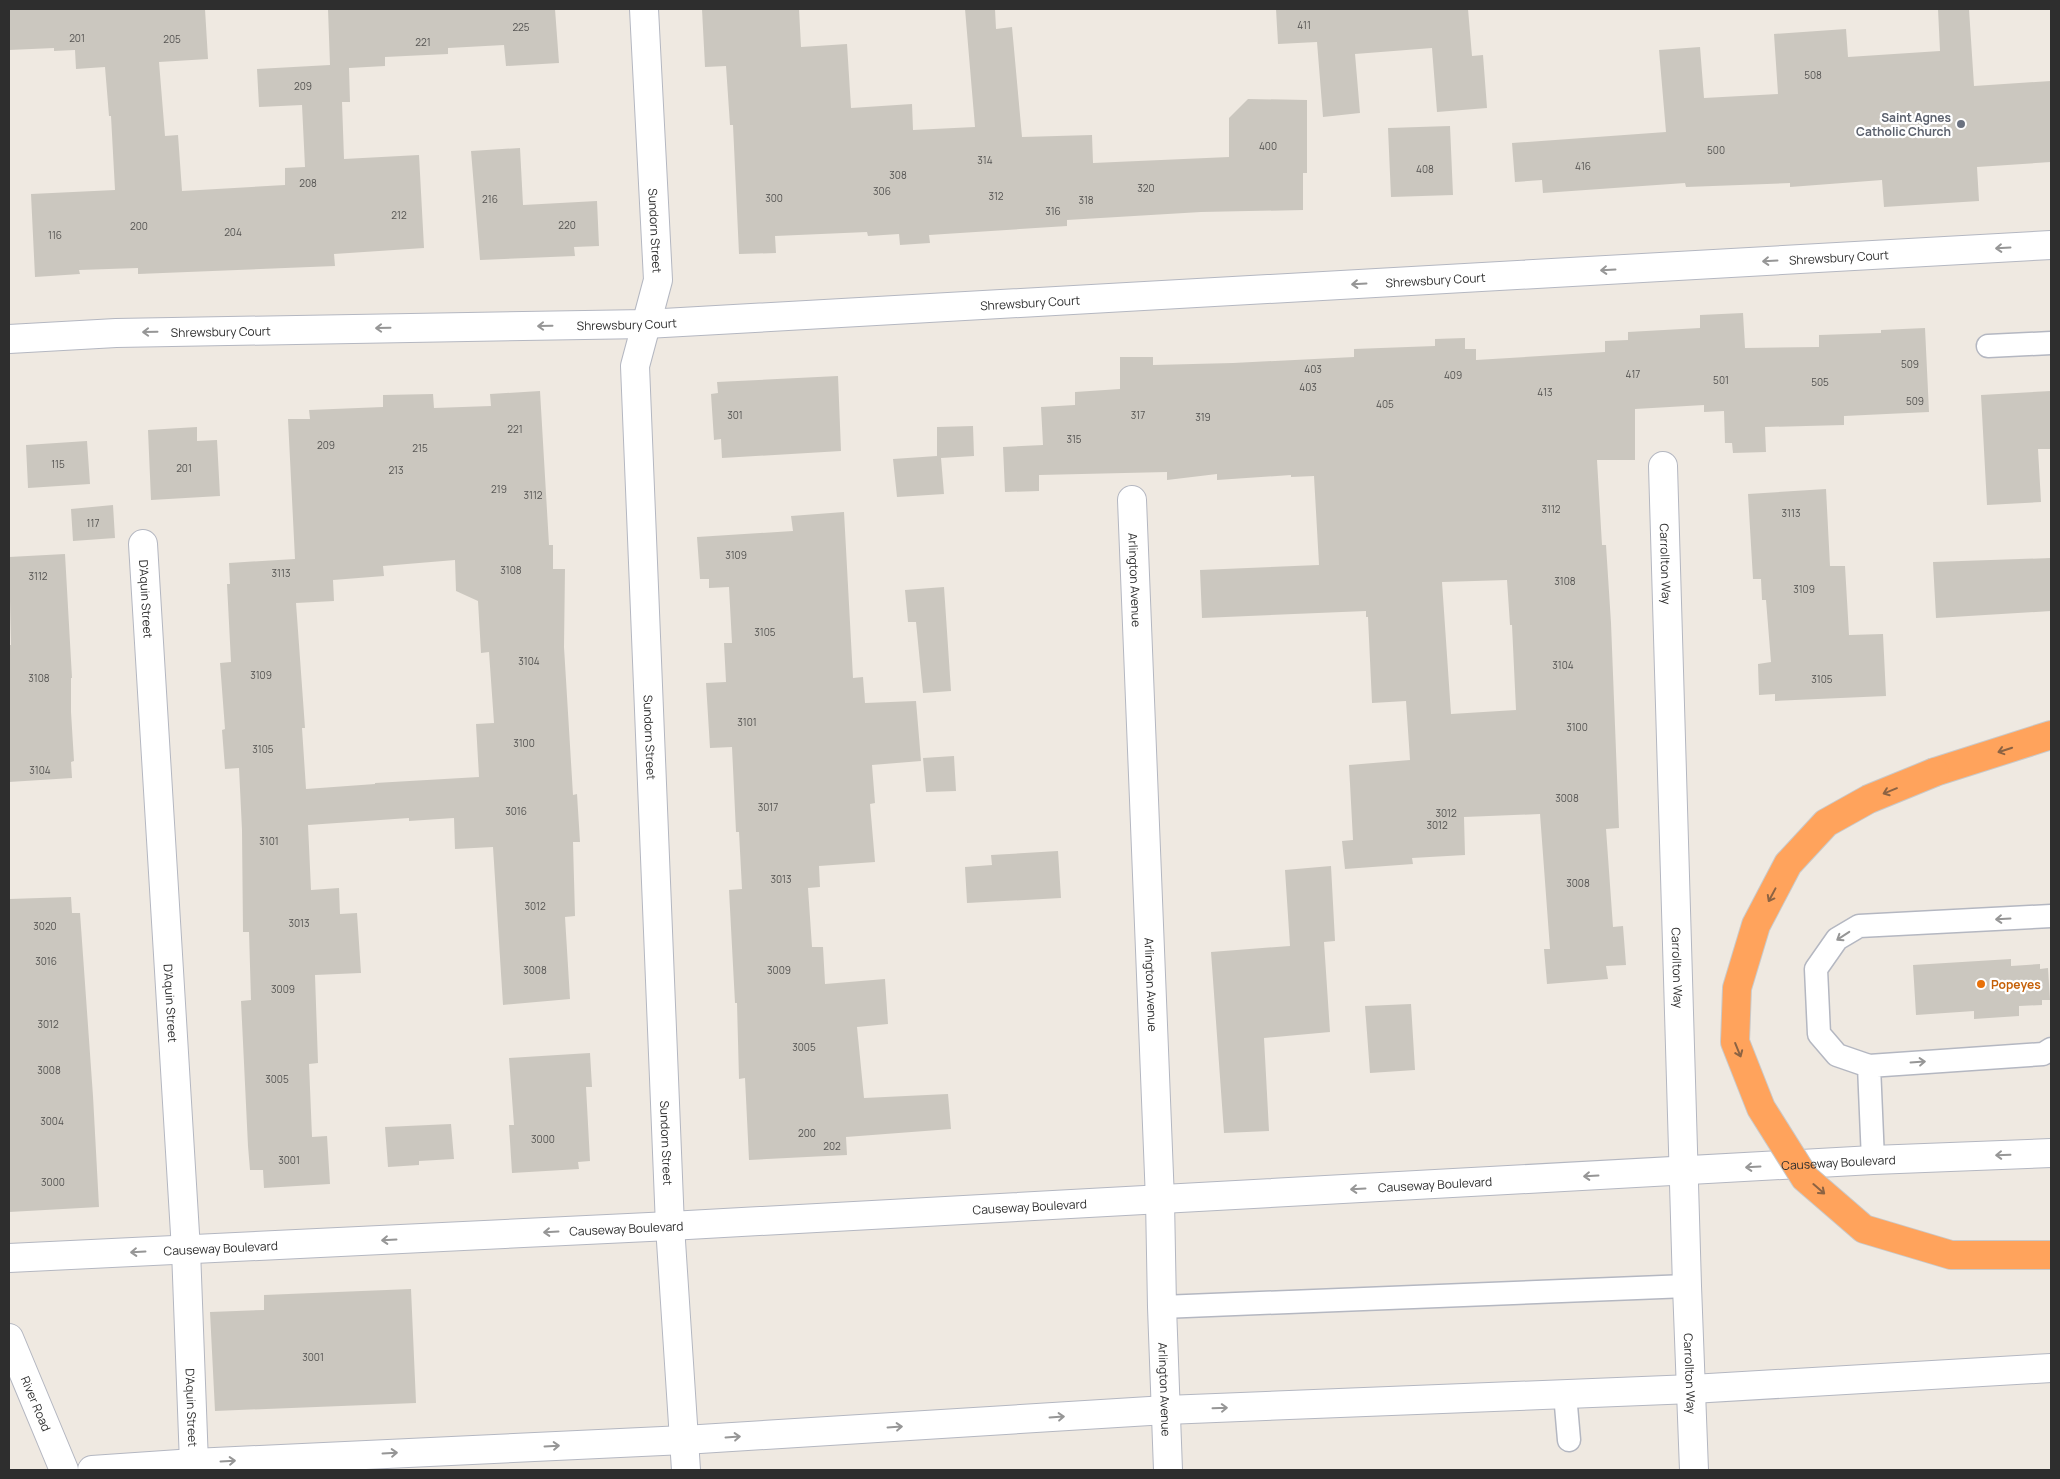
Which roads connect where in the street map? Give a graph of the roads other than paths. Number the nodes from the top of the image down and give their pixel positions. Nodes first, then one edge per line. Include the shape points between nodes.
1 (644, 9) edge
2 (2051, 245) edge
3 (646, 324) junction
4 (9, 338) edge
5 (2051, 343) edge
6 (1988, 346) dead end
7 (1663, 466) dead end
8 (1132, 500) dead end
9 (143, 544) dead end
10 (2051, 735) edge
11 (2051, 916) edge
12 (2051, 1049) edge
13 (1870, 1066) junction
14 (2051, 1154) edge
15 (1873, 1160) junction
16 (1685, 1170) junction
17 (1160, 1200) junction
18 (670, 1226) junction
19 (186, 1250) junction
20 (2051, 1256) edge
21 (9, 1258) edge
22 (1687, 1286) junction
23 (1162, 1307) junction
24 (9, 1338) edge
25 (2051, 1368) edge
26 (1692, 1389) junction
27 (1566, 1394) junction
28 (1166, 1410) junction
29 (684, 1440) junction
30 (1569, 1440) dead end
31 (194, 1463) junction
32 (64, 1470) edge
33 (92, 1470) edge
34 (686, 1470) edge
35 (1168, 1470) edge
36 (1694, 1470) edge

1 - 3 street, Sundorn Street via 658,280
2 -> 3 street, Shrewsbury Court
3 -> 4 street, Shrewsbury Court via 116,333
3 - 18 street, Sundorn Street via 635,366
5 - 6 lane
7 - 16 street, Carrollton Way
8 - 17 street, Arlington Avenue
9 - 19 street, D'Aquin Street
10 -> 20 highway, bridge via 1935,772 1869,799 1826,823 1788,864 1756,925 1737,988 1735,1042 1761,1108 1805,1178 1864,1229 1951,1255
11 -> 13 lane via 1858,926 1837,939 1816,969 1820,1034 1837,1054
13 -> 12 lane via 2043,1054
13 - 15 lane
14 -> 15 street, Causeway Boulevard
15 -> 16 street, Causeway Boulevard
16 -> 17 street, Causeway Boulevard
16 - 22 street, Carrollton Way
17 - 18 street, Causeway Boulevard
17 - 23 street, Arlington Avenue
18 -> 19 street, Causeway Boulevard
18 - 29 street, Sundorn Street
19 -> 21 street, Causeway Boulevard
19 - 31 street, D'Aquin Street
22 - 23 lane
22 - 26 street, Carrollton Way
23 - 28 street, Arlington Avenue
24 - 32 street, River Road
25 - 26 street
26 - 27 street
26 - 36 street, Carrollton Way
28 -> 27 street
27 - 30 lane
29 -> 28 street
28 - 35 street, Arlington Avenue
31 -> 29 street
29 - 34 street, Sundorn Street
31 - 33 street

